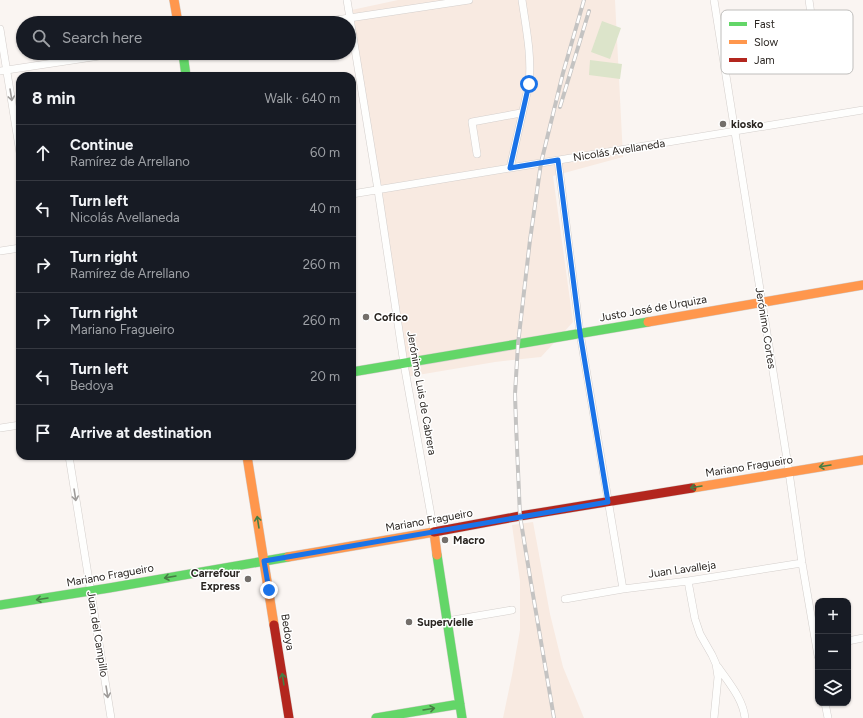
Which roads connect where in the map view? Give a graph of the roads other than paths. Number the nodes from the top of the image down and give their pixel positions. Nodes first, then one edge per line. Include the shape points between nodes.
1 (174, 0) edge
2 (347, 0) edge
3 (469, 0) edge
4 (522, 0) edge
5 (714, 0) edge
6 (808, 0) edge
7 (810, 10) edge
8 (177, 16) edge
9 (350, 16) edge
10 (356, 17) edge
11 (0, 29) edge
12 (721, 44) edge
13 (356, 55) edge
14 (74, 60) edge
15 (183, 60) edge
16 (3, 71) edge
17 (185, 72) edge
18 (726, 74) edge
19 (863, 110) edge
20 (522, 112) junction
21 (735, 131) junction
22 (16, 134) edge
23 (477, 154) dead end
24 (558, 160) junction
25 (510, 168) junction
26 (378, 190) junction
27 (356, 193) edge
28 (16, 249) edge
29 (0, 251) edge
30 (863, 285) edge
31 (762, 302) junction
32 (580, 333) junction
33 (404, 364) junction
34 (356, 371) edge
35 (16, 426) edge
36 (0, 428) edge
37 (70, 460) edge
38 (248, 460) edge
39 (863, 460) edge
40 (789, 472) junction
41 (608, 502) junction
42 (434, 532) junction
43 (264, 561) junction
44 (802, 563) junction
45 (688, 581) junction
46 (623, 589) junction
47 (91, 591) junction
48 (565, 599) dead end
49 (0, 605) edge
50 (512, 610) dead end
51 (447, 621) junction
52 (815, 635) edge
53 (863, 638) edge
54 (851, 640) edge
55 (716, 664) junction
56 (460, 704) junction
57 (826, 706) edge
58 (112, 718) edge
59 (289, 718) edge
60 (376, 718) edge
61 (462, 718) edge
62 (714, 718) edge
63 (745, 718) edge
64 (828, 718) edge

1 - 8 main road
2 - 9 street, Jerónimo Luis de Cabrera
3 - 10 street
4 - 20 street via 530,59 529,84
5 - 12 street, Jerónimo Cortes
6 - 7 street
11 - 16 street
13 - 26 street, Jerónimo Luis de Cabrera
14 - 16 street
15 - 17 main road
16 -> 22 street
18 - 21 street, Jerónimo Cortes
19 - 21 street, Nicolás Avellaneda
20 - 23 street via 472,122
20 - 25 street
21 - 24 street, Nicolás Avellaneda
21 - 31 street, Jerónimo Cortes
24 - 25 street, Nicolás Avellaneda
24 - 32 street
25 - 26 street, Nicolás Avellaneda
26 - 27 street, Nicolás Avellaneda
26 - 33 street, Jerónimo Luis de Cabrera
28 - 29 street
30 - 31 main road, Justo José de Urquiza
31 - 32 main road, Justo José de Urquiza
31 - 40 street, Jerónimo Cortes
32 - 33 main road, Justo José de Urquiza
32 - 41 street
33 - 34 main road, Justo José de Urquiza
33 - 42 street, Jerónimo Luis de Cabrera
35 - 36 street
37 -> 47 street, Juan del Campillo
43 -> 38 main road, Bedoya
39 -> 40 main road, Mariano Fragueiro
40 -> 41 main road, Mariano Fragueiro
40 - 44 street, Jerónimo Cortes
41 - 42 main road, Mariano Fragueiro
41 - 46 street
42 - 43 main road, Mariano Fragueiro
42 - 51 main road, Jerónimo Luis de Cabrera
43 -> 47 main road, Mariano Fragueiro
59 -> 43 main road, Bedoya
44 - 45 street, Juan Lavalleja
44 - 52 street, Jerónimo Cortes
45 - 46 street, Juan Lavalleja
45 - 55 street via 695,620
46 - 48 street, Juan Lavalleja
47 -> 49 main road, Mariano Fragueiro
47 -> 58 street, Juan del Campillo
50 - 51 street
51 - 56 main road, Jerónimo Luis de Cabrera
53 - 54 street
55 - 62 street via 718,677
55 - 63 street via 742,704
60 -> 56 main road
56 - 61 main road, Jerónimo Luis de Cabrera
57 - 64 street

